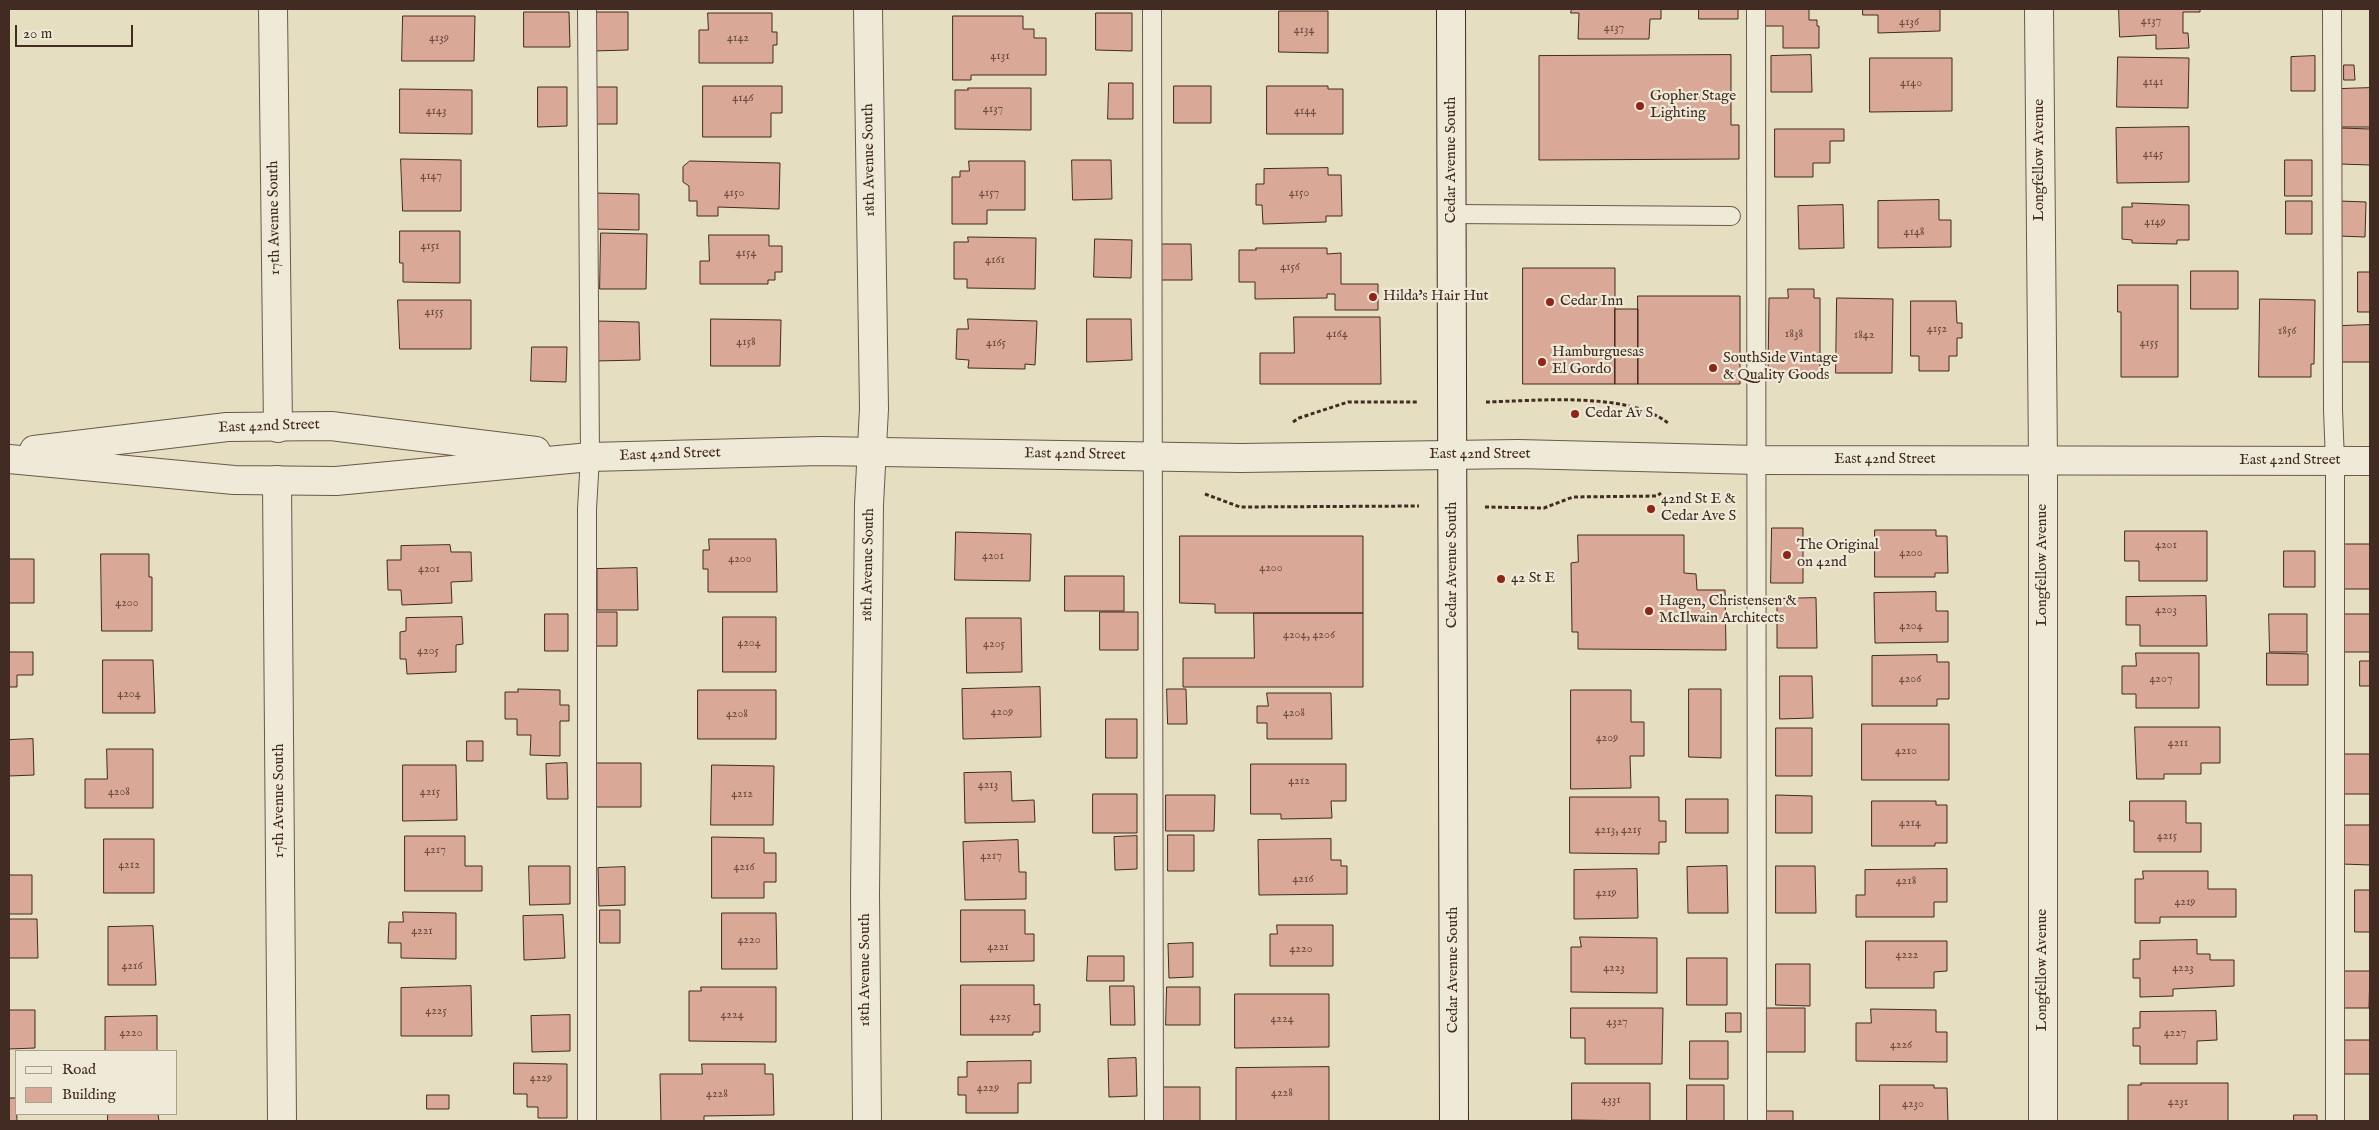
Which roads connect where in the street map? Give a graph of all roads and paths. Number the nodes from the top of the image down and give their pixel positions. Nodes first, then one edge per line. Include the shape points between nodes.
1 (273, 9) edge
2 (587, 9) edge
3 (868, 9) edge
4 (1152, 9) edge
5 (1451, 9) edge
6 (1756, 9) edge
7 (2039, 9) edge
8 (2332, 9) edge
9 (1452, 214) junction
10 (1731, 216) dead end
11 (1494, 401) dead end
12 (1404, 402) dead end
13 (1292, 423) dead end
14 (1673, 427) dead end
15 (278, 428) junction
16 (873, 452) junction
17 (9, 453) edge
18 (1454, 455) junction
19 (590, 457) junction
20 (1152, 457) junction
21 (9, 459) edge
22 (1757, 460) junction
23 (2043, 461) junction
24 (2335, 461) junction
25 (2370, 461) edge
26 (277, 480) junction
27 (1198, 489) dead end
28 (1665, 491) dead end
29 (1405, 506) dead end
30 (1497, 507) dead end
31 (282, 1121) edge
32 (587, 1121) edge
33 (867, 1121) edge
34 (1154, 1121) edge
35 (1454, 1121) edge
36 (1757, 1121) edge
37 (2043, 1121) edge
38 (2335, 1121) edge

1 - 15 street, 17th Avenue South
2 - 19 lane
3 - 16 street, 18th Avenue South
4 - 20 lane
5 - 9 street, Cedar Avenue South
6 - 22 lane
7 - 23 street, Longfellow Avenue
8 - 24 lane
9 - 10 lane
9 - 18 street, Cedar Avenue South
11 - 14 path via 1603,400 1659,416
12 - 13 path via 1348,402
15 - 17 street, East 42nd Street via 227,428
15 - 19 street, East 42nd Street via 331,426
16 - 19 street, East 42nd Street
16 - 20 street, East 42nd Street
16 - 33 street, 18th Avenue South via 869,504
18 - 20 street, East 42nd Street
18 - 22 street, East 42nd Street
18 - 35 street, Cedar Avenue South
19 - 26 street, East 42nd Street via 336,481
19 - 32 lane via 587,509
20 - 34 lane
21 - 26 street, East 42nd Street via 234,480
22 - 23 street, East 42nd Street
22 - 36 lane
23 - 24 street, East 42nd Street
23 - 37 street, Longfellow Avenue
24 - 25 street, East 42nd Street
24 - 38 lane
26 - 31 street, 17th Avenue South
27 - 29 path via 1240,507
28 - 30 path via 1657,496 1573,497 1544,508

